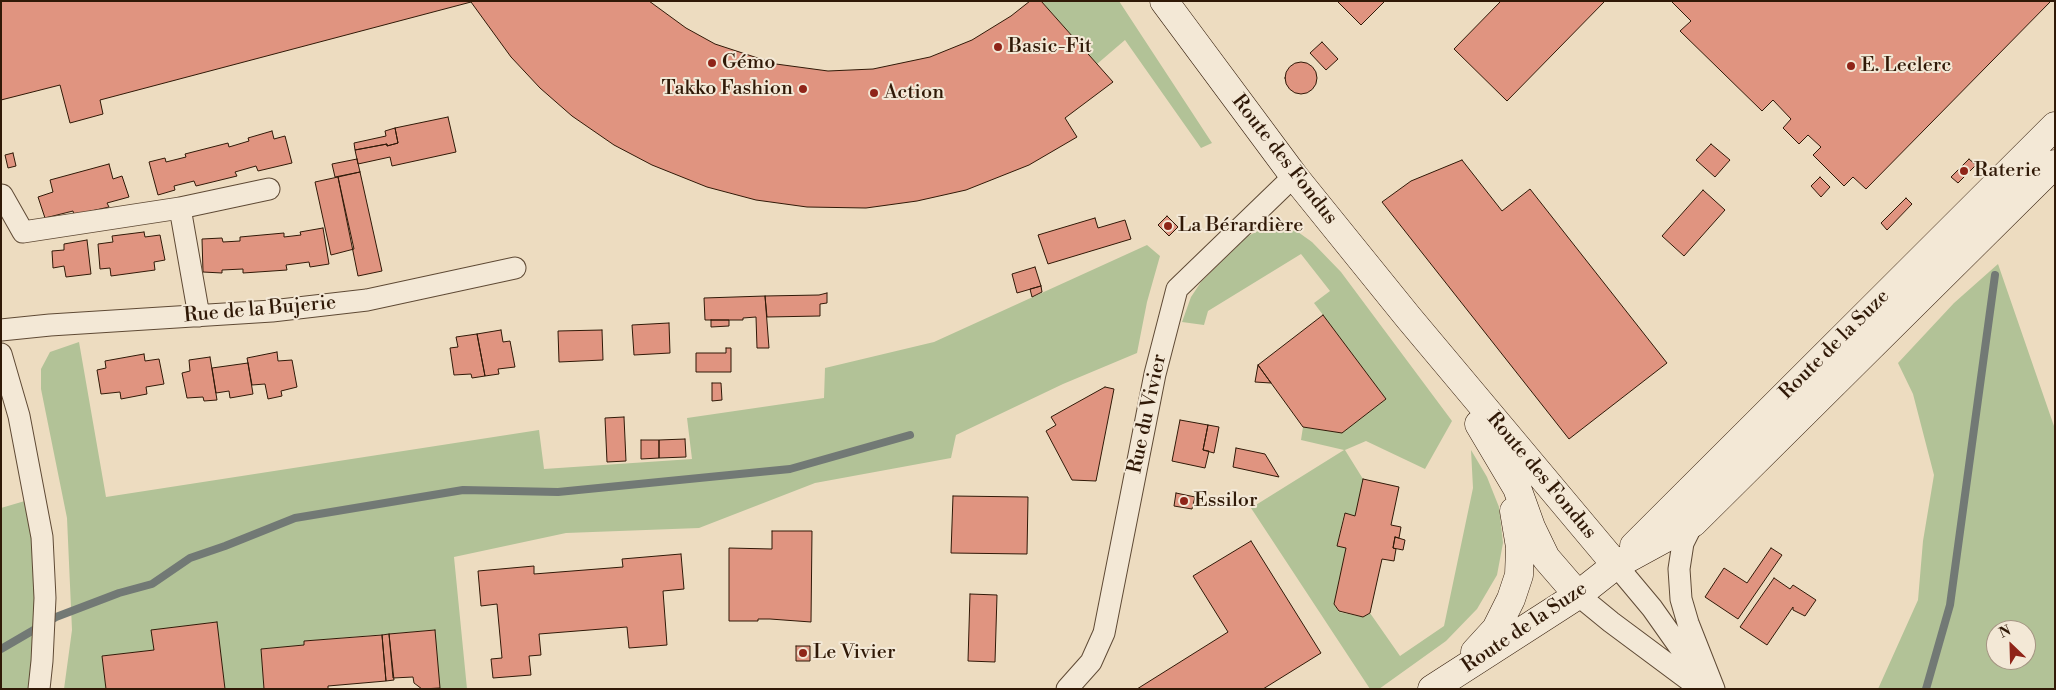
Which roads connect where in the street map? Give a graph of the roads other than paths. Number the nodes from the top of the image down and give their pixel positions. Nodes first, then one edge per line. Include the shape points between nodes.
1 (1164, 1) edge
2 (2055, 126) edge
3 (2055, 164) edge
4 (1294, 176) junction
5 (269, 189) dead end
6 (2, 195) edge
7 (180, 208) junction
8 (516, 268) dead end
9 (200, 316) junction
10 (1408, 317) junction
11 (1, 330) edge
12 (1, 354) edge
13 (1504, 466) junction
14 (1693, 524) junction
15 (1616, 566) junction
16 (1578, 595) junction
17 (1455, 675) junction
18 (39, 689) edge
19 (1067, 689) edge
20 (1432, 689) edge
21 (1701, 689) edge
22 (1709, 689) edge
23 (1714, 689) edge

1 - 4 main road, Route des Fondus
2 - 15 main road, Route de la Suze
3 - 14 main road, Route de la Suze
4 - 10 main road, Route des Fondus
4 - 19 street, Rue du Vivier via 1177,288 1155,374 1104,633 1092,662
5 - 7 street
6 - 7 street via 23,232
7 - 9 street
8 - 9 street, Rue de la Bujerie via 367,300
9 - 11 street, Rue de la Bujerie
10 - 13 main road, Route des Fondus via 1490,439
10 - 15 main road, Route des Fondus
12 - 18 street via 19,416 42,537 45,598
13 - 16 main road, Route des Fondus via 1517,488 1546,558
13 - 17 main road, Route des Fondus via 1520,547 1519,574 1496,629
14 - 15 main road, Route de la Suze
14 - 23 street via 1684,543 1679,569 1681,599
15 - 16 main road, Route de la Suze
15 - 22 street via 1652,608
16 - 17 main road, Route de la Suze
16 - 21 street
17 - 20 main road, Route de la Suze

